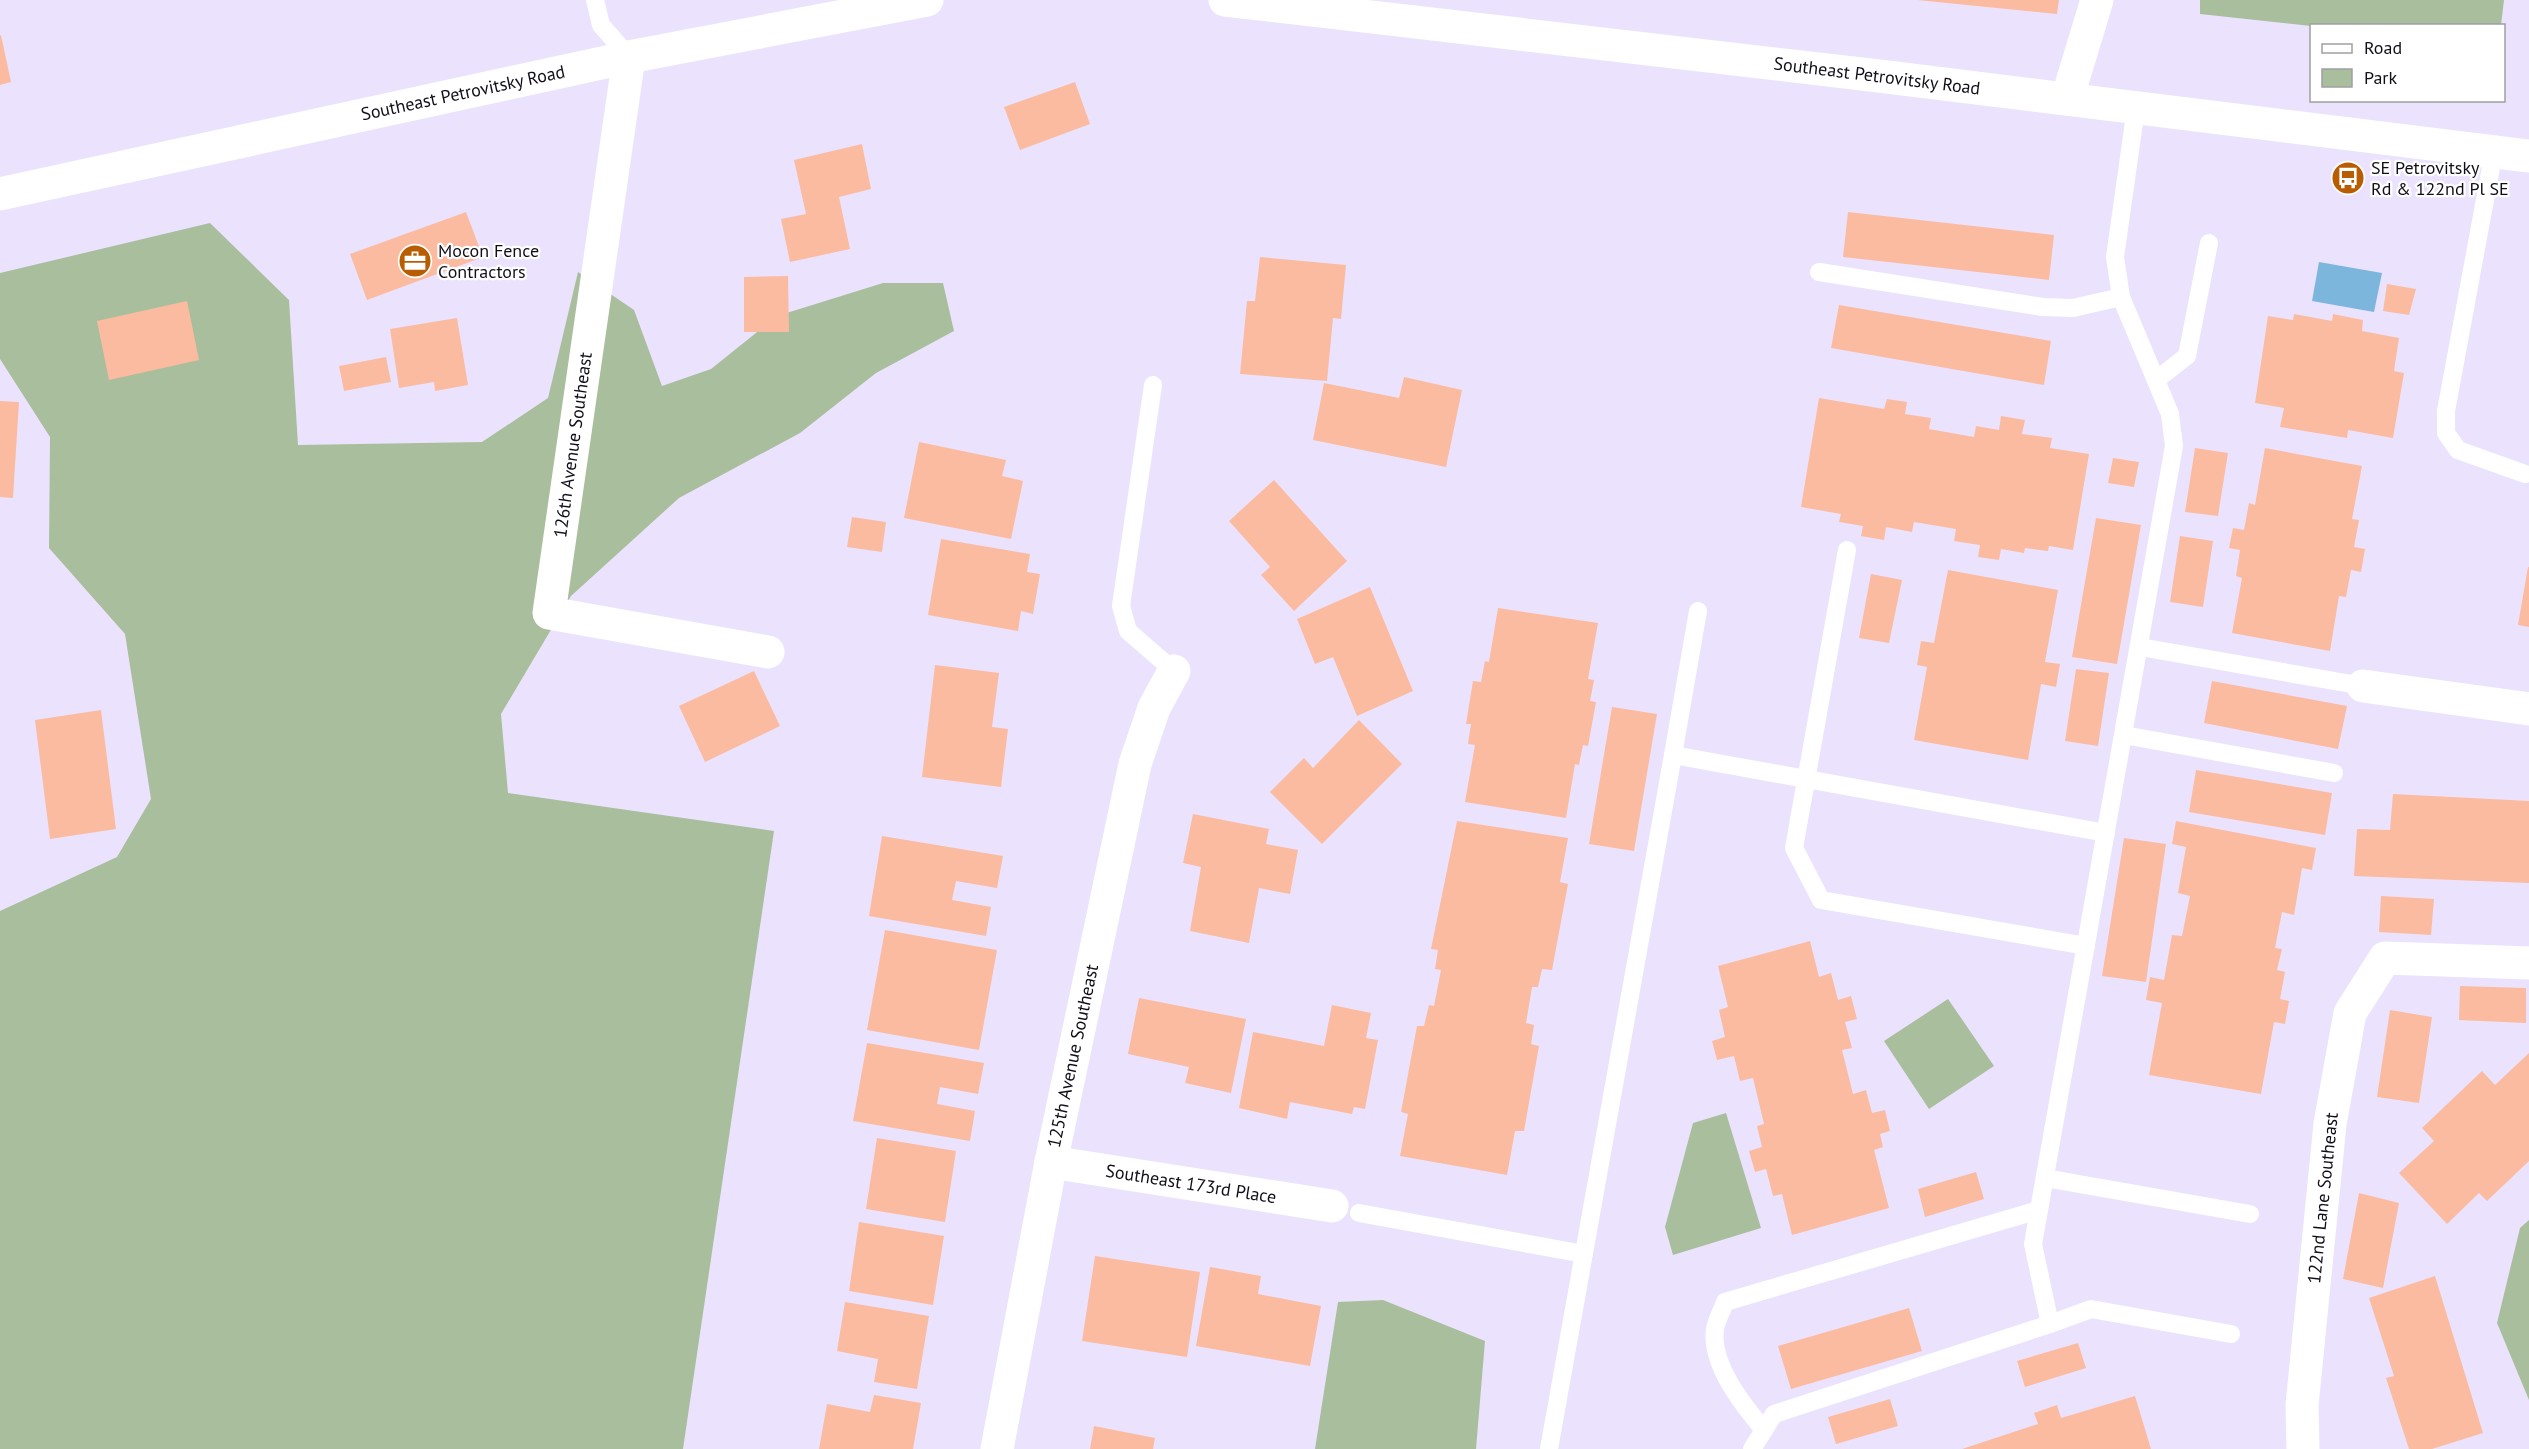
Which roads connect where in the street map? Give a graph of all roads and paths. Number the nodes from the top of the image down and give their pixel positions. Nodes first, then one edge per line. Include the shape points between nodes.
1 (595, 0) edge
2 (927, 0) edge
3 (1225, 0) edge
4 (2097, 0) edge
5 (629, 57) junction
6 (2067, 99) junction
7 (2136, 108) junction
8 (2494, 151) junction
9 (2529, 156) edge
10 (0, 194) edge
11 (2209, 243) dead end
12 (1819, 272) dead end
13 (2121, 297) junction
14 (2156, 380) junction
15 (1153, 385) dead end
16 (2525, 474) dead end
17 (1847, 550) dead end
18 (1698, 612) dead end
19 (2140, 647) junction
20 (768, 652) dead end
21 (1174, 671) joint
22 (2364, 686) joint
23 (2529, 709) edge
24 (2124, 735) junction
25 (1673, 755) junction
26 (2334, 773) dead end
27 (1806, 779) junction
28 (2106, 832) junction
29 (2086, 946) junction
30 (2529, 963) edge
31 (1051, 1162) junction
32 (2045, 1178) junction
33 (1345, 1210) joint
34 (2039, 1210) junction
35 (2250, 1214) dead end
36 (1584, 1254) junction
37 (2050, 1324) junction
38 (2230, 1334) dead end
39 (1764, 1430) junction
40 (997, 1449) edge
41 (1550, 1449) edge
42 (1752, 1449) edge
43 (2303, 1449) edge

1 - 5 lane via 601,25
2 - 5 street, Southeast Petrovitsky Road
3 - 6 street, Southeast Petrovitsky Road
4 - 6 street
5 - 10 street, Southeast Petrovitsky Road
5 - 20 street, 126th Avenue Southeast via 549,613
6 - 7 street, Southeast Petrovitsky Road
7 - 8 street, Southeast Petrovitsky Road
7 - 13 lane via 2115,257
8 - 9 street, Southeast Petrovitsky Road
8 - 16 lane via 2448,400 2446,433 2458,450
11 - 14 lane via 2187,357
12 - 13 lane via 2043,307 2073,308
13 - 14 lane
14 - 19 lane via 2170,414 2174,446
15 - 21 lane via 1121,606 1128,631
17 - 27 lane
18 - 25 lane
19 - 22 lane
19 - 24 lane
21 - 31 street, 125th Avenue Southeast via 1154,708 1135,764
22 - 23 street
24 - 26 lane
24 - 28 lane
25 - 27 lane
25 - 36 lane
27 - 28 lane
27 - 29 lane via 1794,848 1821,900
28 - 29 lane
29 - 32 lane
30 - 43 street, 122nd Lane Southeast via 2385,958 2350,1013 2330,1124 2302,1405
31 - 33 street, Southeast 173rd Place
31 - 40 street, 125th Avenue Southeast
32 - 34 lane
32 - 35 lane
33 - 36 lane
34 - 37 lane via 2033,1244
34 - 39 lane via 1725,1302 1715,1330 1720,1365 1743,1405
36 - 41 lane
37 - 38 lane via 2091,1309
37 - 39 lane via 1774,1414
39 - 42 lane

